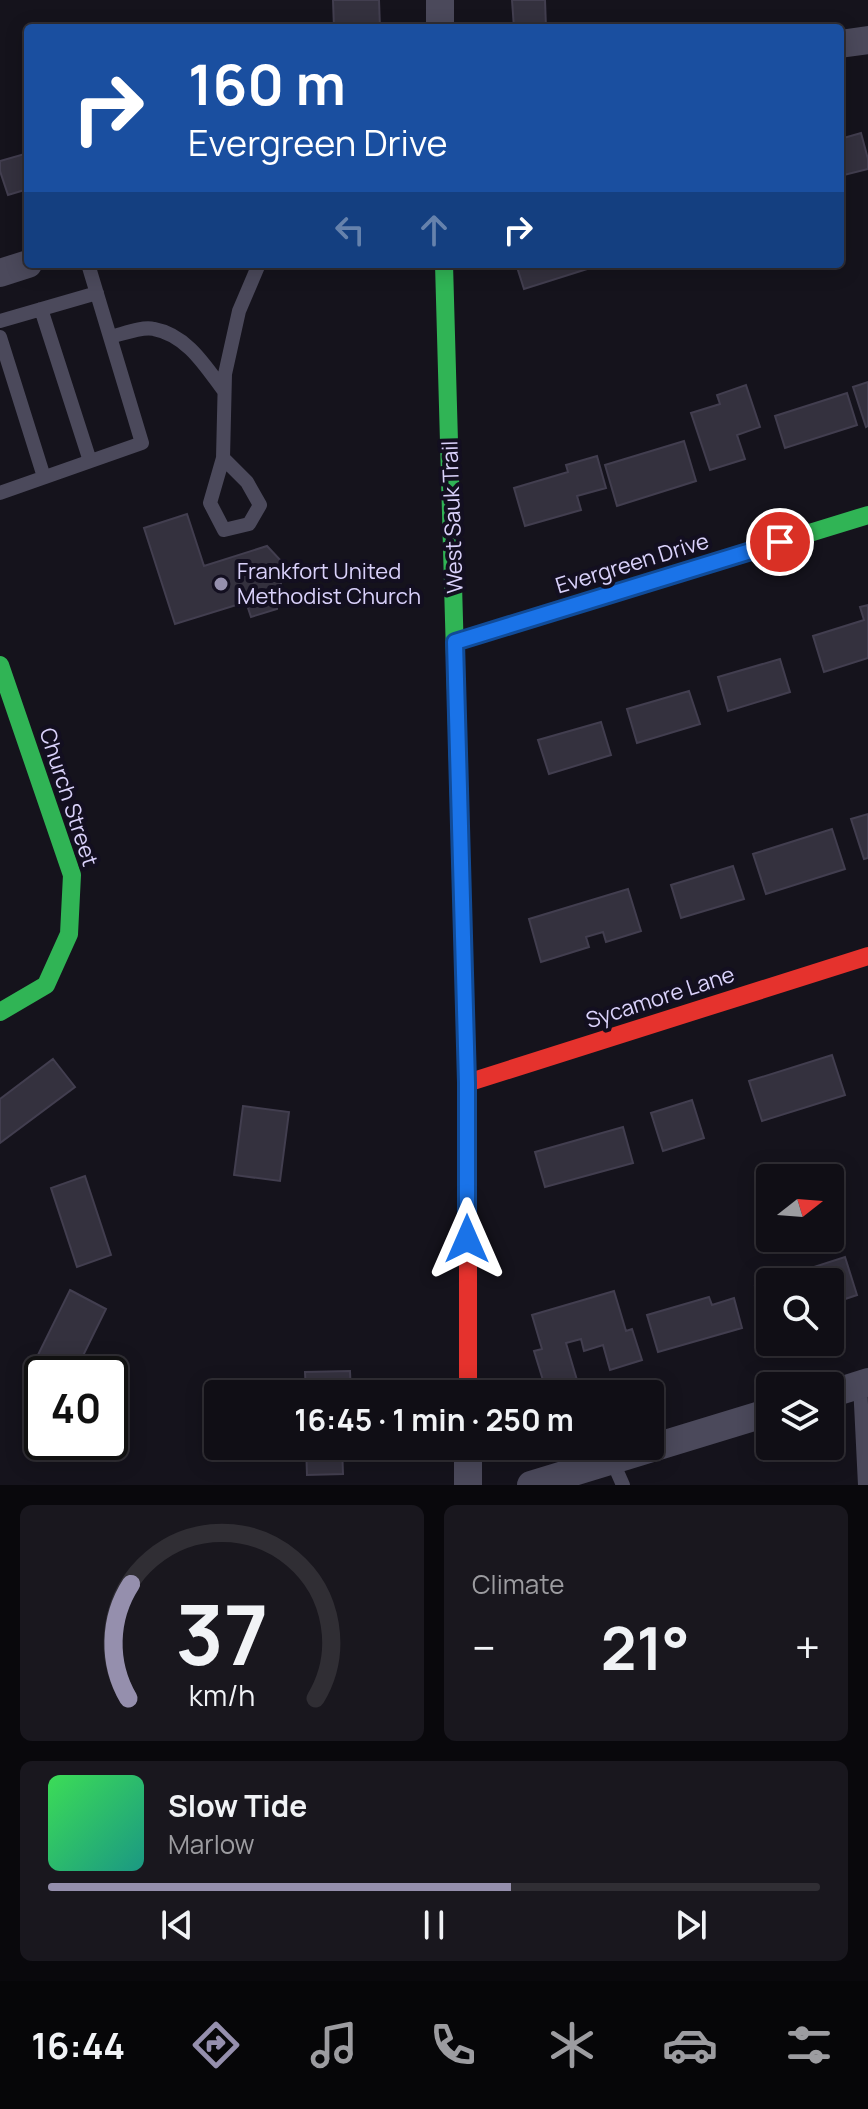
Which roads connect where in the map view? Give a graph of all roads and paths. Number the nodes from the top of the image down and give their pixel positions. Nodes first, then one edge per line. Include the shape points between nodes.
1 (440, 0) edge
2 (440, 24) edge
3 (868, 40) edge
4 (844, 43) edge
5 (24, 265) edge
6 (89, 268) edge
7 (257, 268) edge
8 (444, 268) edge
9 (0, 273) edge
10 (97, 293) junction
11 (41, 309) junction
12 (0, 321) edge
13 (0, 337) edge
14 (110, 337) junction
15 (224, 391) junction
16 (223, 458) junction
17 (90, 461) junction
18 (44, 477) junction
19 (0, 493) edge
20 (868, 515) edge
21 (455, 642) junction
22 (0, 665) edge
23 (868, 956) edge
24 (0, 1012) edge
25 (467, 1083) junction
26 (468, 1380) edge
27 (864, 1383) edge
28 (844, 1389) edge
29 (756, 1418) edge
30 (468, 1460) edge
31 (617, 1473) edge
32 (468, 1485) edge
33 (531, 1485) edge
34 (865, 1485) edge

1 - 2 street
3 - 4 street
5 - 9 street
6 - 10 lane
7 - 15 lane via 239,311
8 - 21 street, West Sauk Trail
10 - 11 lane
10 - 14 lane
11 - 12 lane
11 - 17 lane
13 - 18 lane
14 - 15 lane via 152,328 175,336 198,355
14 - 17 lane via 142,443
15 - 16 lane
16 - 16 lane via 210,503 224,530 249,524 260,505 247,482
17 - 18 lane
18 - 19 lane
20 - 21 street, Evergreen Drive
21 - 25 street, West Sauk Trail
22 - 24 street, Church Street via 72,875 69,934 46,985
23 - 25 street, Sycamore Lane
25 - 26 street, West Sauk Trail
27 - 28 street
27 - 34 lane
29 - 31 street
30 - 32 street
31 - 33 street

